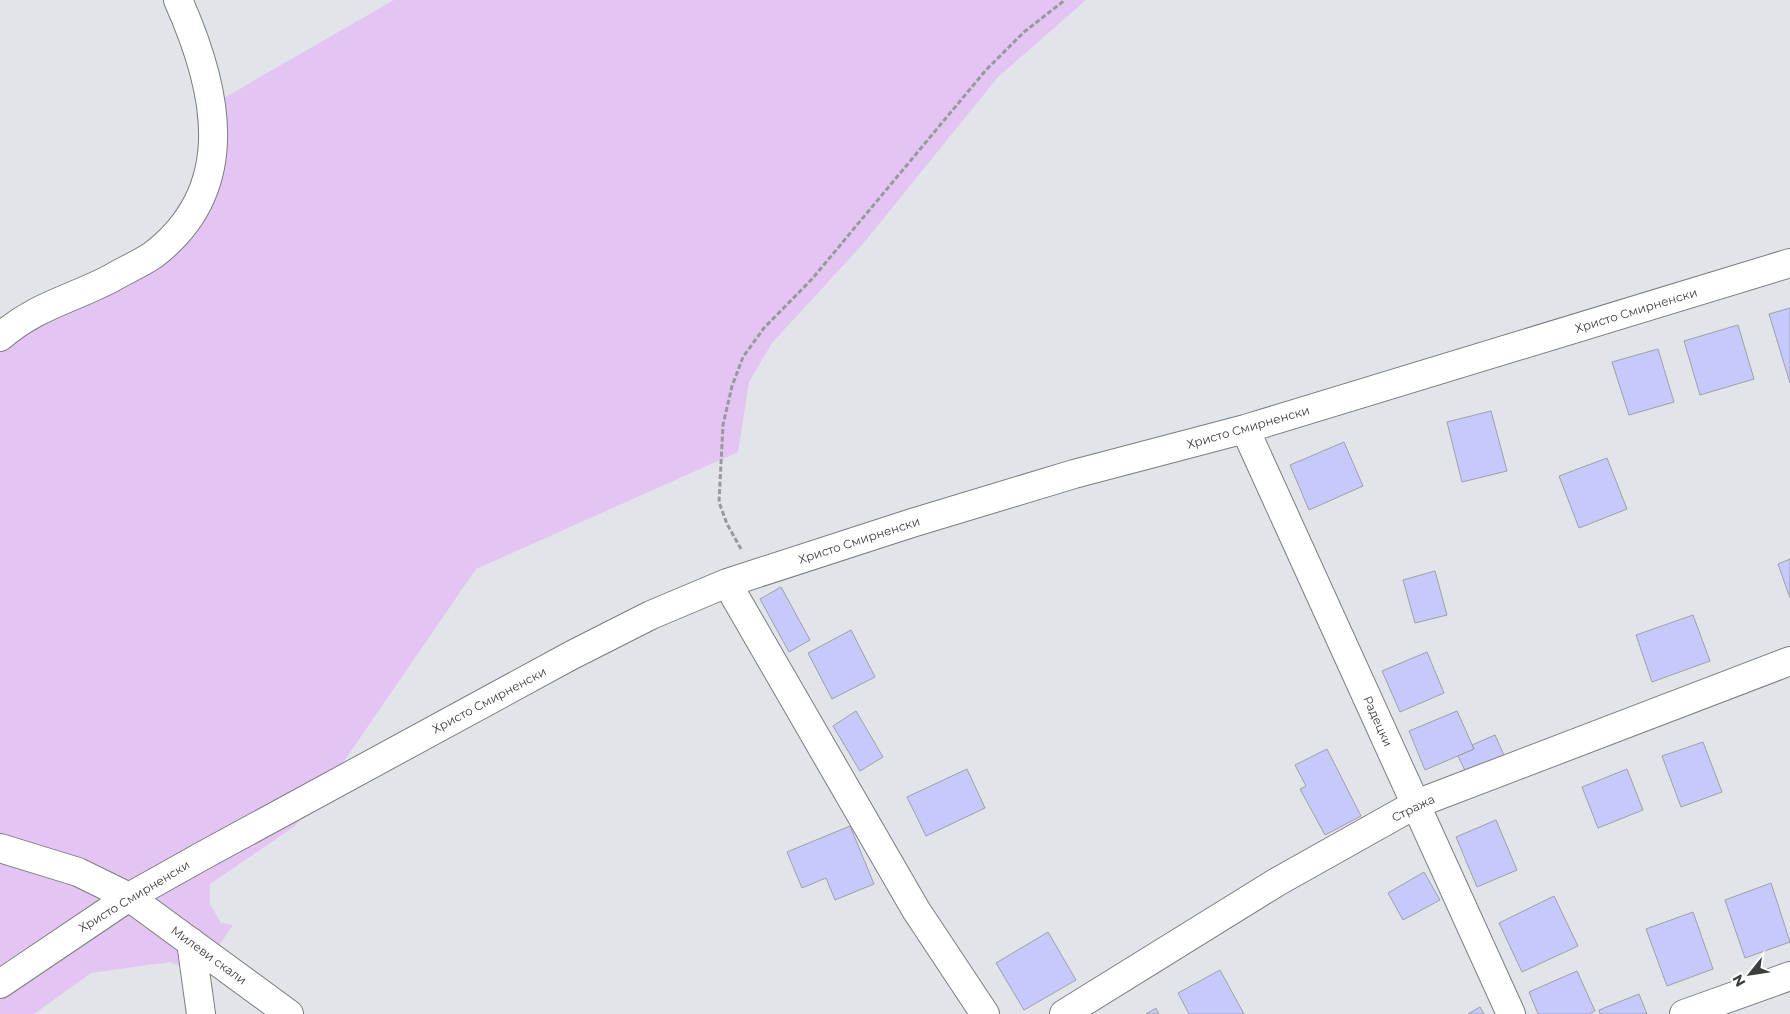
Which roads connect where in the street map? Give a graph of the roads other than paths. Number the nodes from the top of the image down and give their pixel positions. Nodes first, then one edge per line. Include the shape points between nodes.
1 (178, 0) edge
2 (1790, 263) edge
3 (0, 338) edge
4 (1245, 429) junction
5 (727, 583) junction
6 (1790, 661) edge
7 (1416, 804) junction
8 (0, 848) edge
9 (129, 897) junction
10 (190, 942) junction
11 (1790, 976) edge
12 (0, 984) edge
13 (201, 1014) edge
14 (289, 1014) edge
15 (985, 1014) edge
16 (1064, 1014) edge
17 (1511, 1014) edge
18 (1684, 1014) edge

1 - 3 street via 195,38 209,86 213,158 203,194 183,225 152,255 108,280 39,309
2 - 4 street, Христо Смирненски
4 - 5 street, Христо Смирненски via 1074,474
4 - 7 street, Радецки
5 - 9 street, Христо Смирненски via 651,615 572,655
5 - 15 street via 916,910
6 - 7 street, Стража
7 - 16 street, Стража via 1277,882
7 - 17 street, Радецки
8 - 9 street, Милеви скали via 78,872
9 - 10 street, Милеви скали
9 - 12 street, Христо Смирненски
10 - 13 street
10 - 14 street, Милеви скали
11 - 18 street

